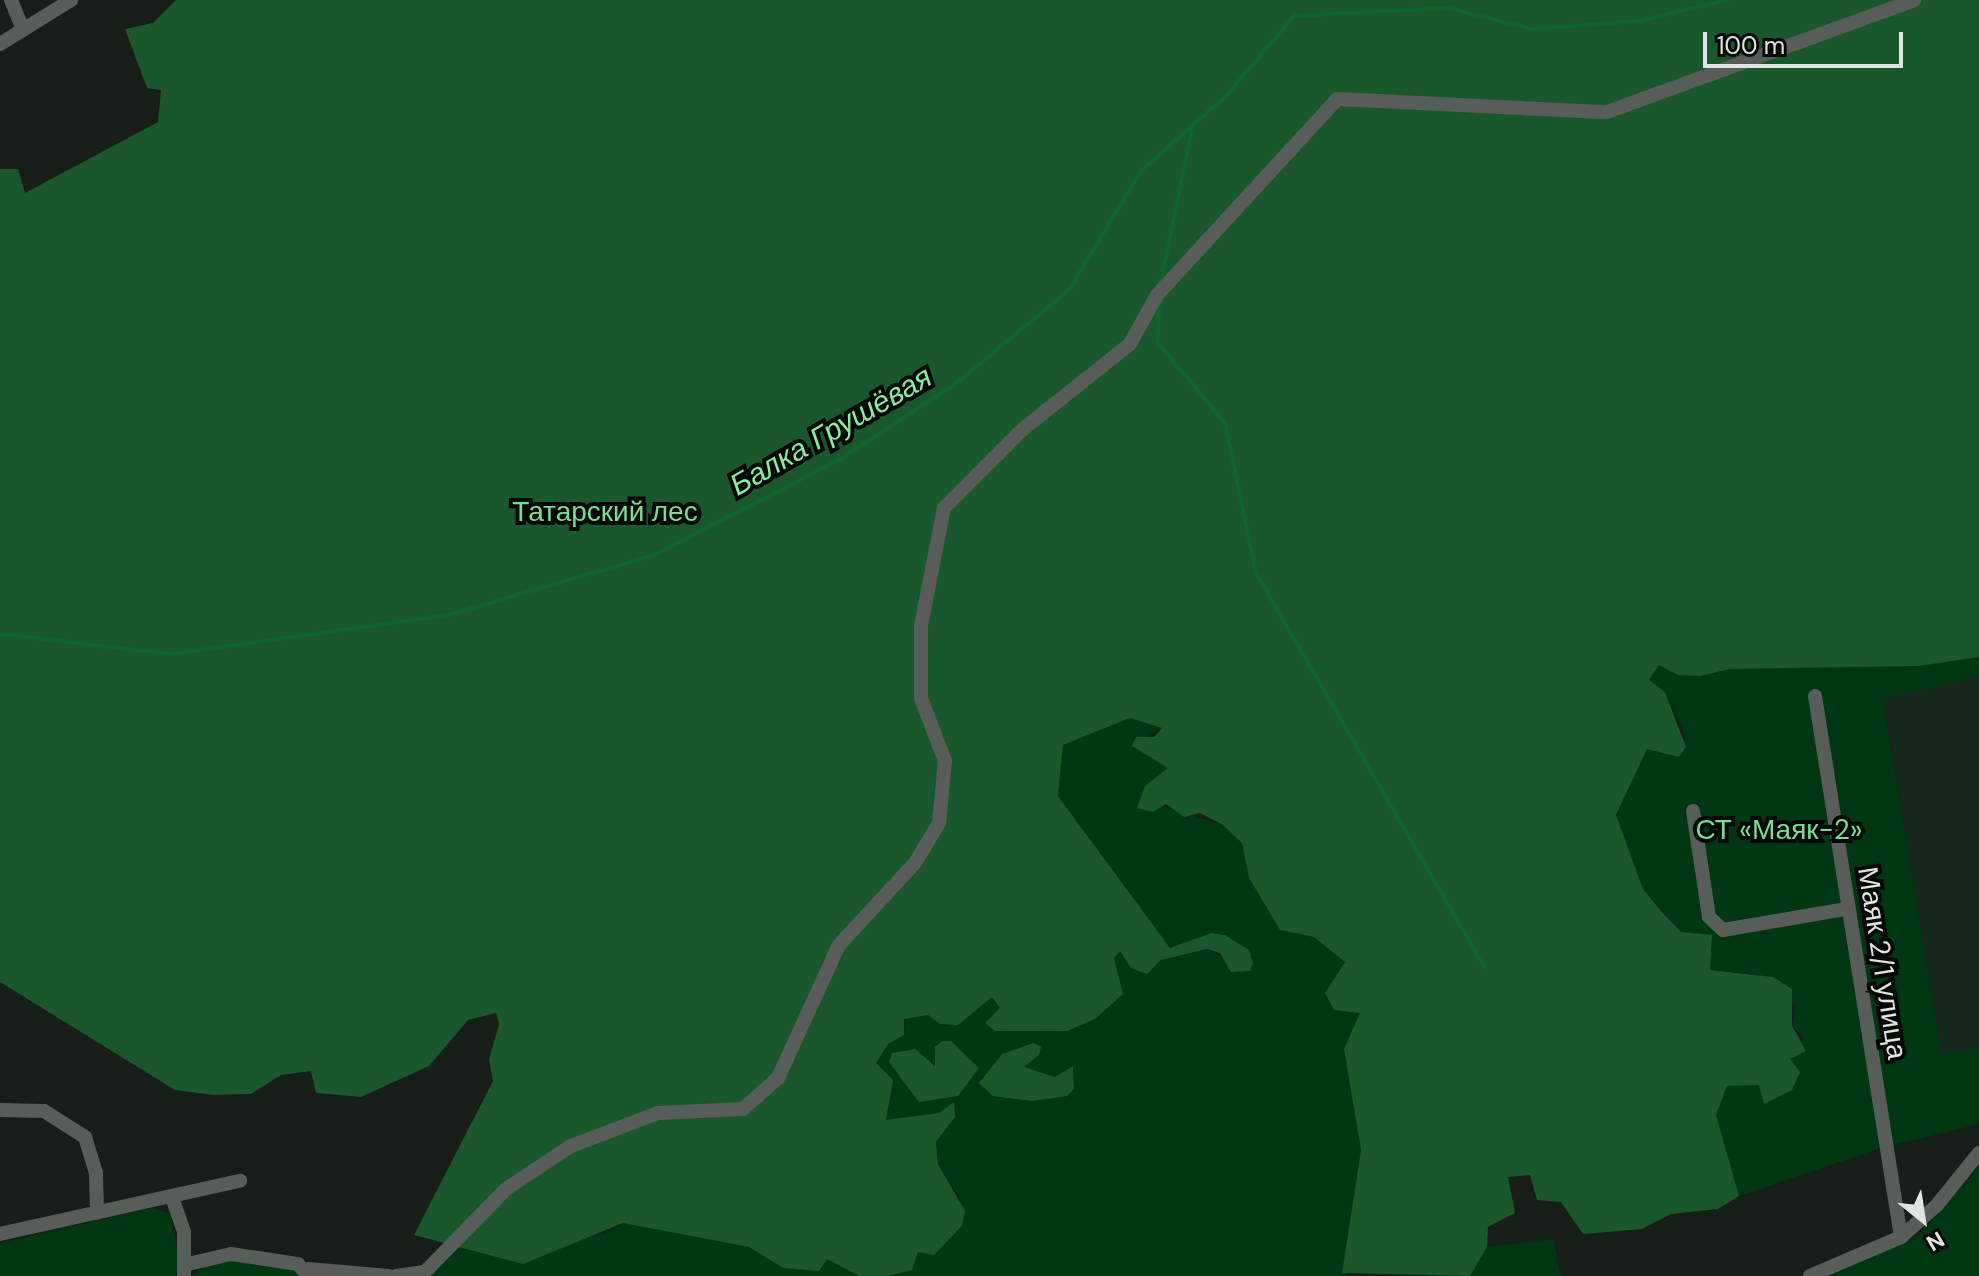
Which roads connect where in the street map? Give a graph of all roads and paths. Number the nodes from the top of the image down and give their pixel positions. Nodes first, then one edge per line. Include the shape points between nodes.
1 (11, 0) edge
2 (71, 0) edge
3 (1914, 0) edge
4 (23, 30) junction
5 (0, 44) edge
6 (1815, 696) dead end
7 (1693, 811) dead end
8 (1846, 909) junction
9 (0, 1110) edge
10 (1979, 1153) edge
11 (240, 1181) dead end
12 (172, 1197) junction
13 (97, 1213) junction
14 (0, 1234) edge
15 (1901, 1237) junction
16 (186, 1270) edge
17 (308, 1272) edge
18 (389, 1276) edge
19 (396, 1276) edge
20 (1810, 1276) edge

1 - 4 street
2 - 4 street
3 - 19 street via 1607,112 1337,99 1157,295 1130,344 1023,429 944,508 921,603 921,698 945,761 939,823 915,863 839,945 778,1078 743,1109 658,1113 571,1146 506,1189 425,1272
4 - 5 street
6 - 8 street, Маяк 2/1 улица
7 - 8 street via 1709,917 1723,930
8 - 15 street, Маяк 2/1 улица
9 - 13 street via 44,1111 85,1137 96,1173
10 - 15 street via 1937,1205
11 - 12 street
12 - 13 street
12 - 16 street
13 - 14 street
15 - 20 street
16 - 17 street via 231,1254
17 - 18 street

